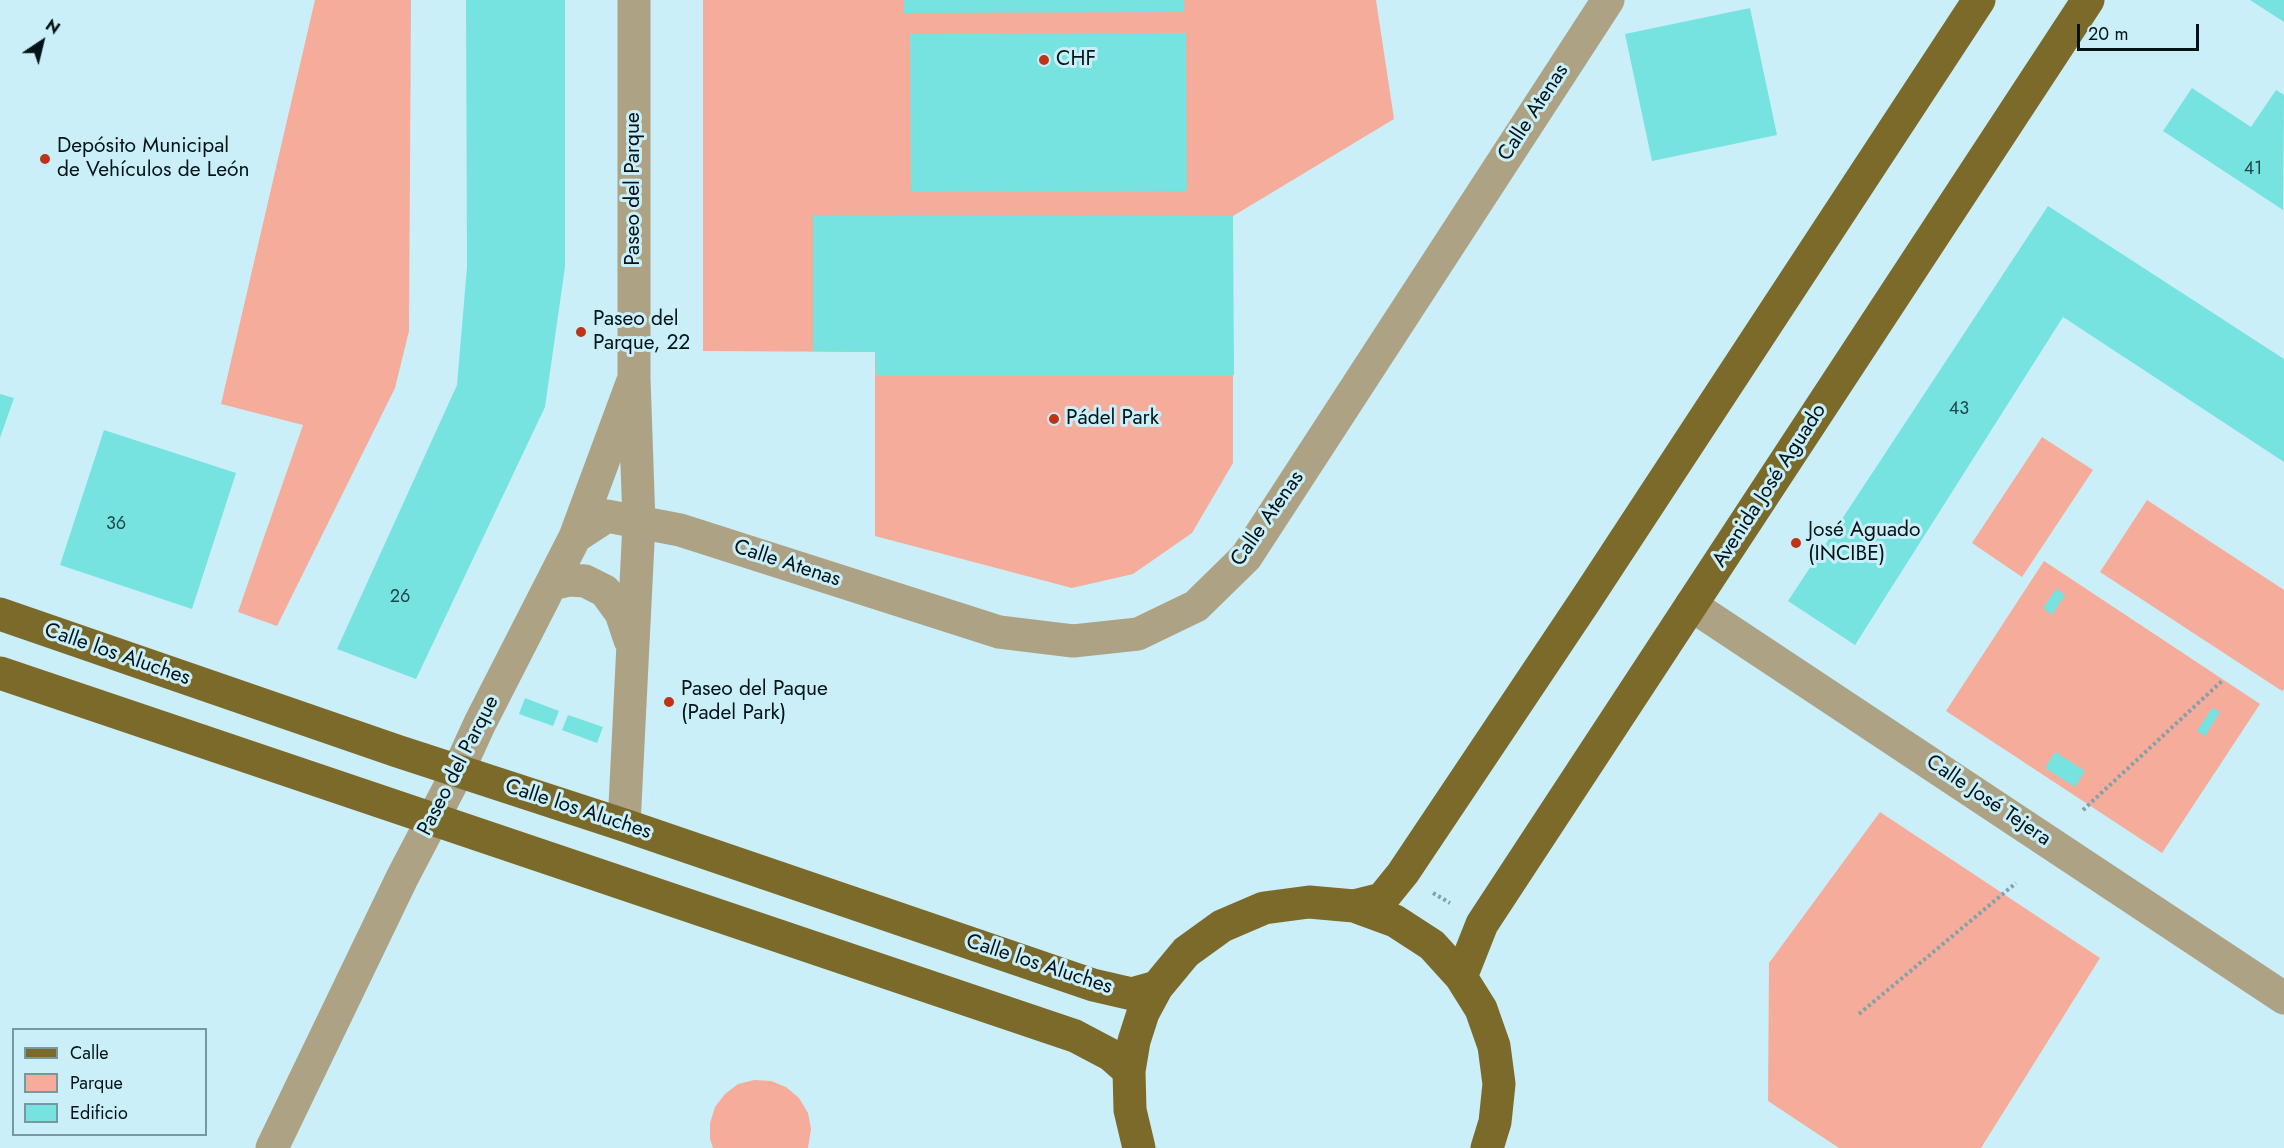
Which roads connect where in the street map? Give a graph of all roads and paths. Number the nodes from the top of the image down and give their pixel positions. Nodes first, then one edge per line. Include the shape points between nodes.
1 (634, 0) edge
2 (1608, 0) edge
3 (1979, 0) edge
4 (2088, 0) edge
5 (634, 378) junction
6 (639, 523) junction
7 (575, 537) junction
8 (552, 584) junction
9 (1691, 605) junction
10 (0, 614) edge
11 (632, 647) junction
12 (0, 673) edge
13 (2223, 680) dead end
14 (458, 771) junction
15 (2084, 810) dead end
16 (433, 820) junction
17 (624, 825) junction
18 (2016, 883) dead end
19 (1430, 891) dead end
20 (1354, 906) junction
21 (1455, 906) dead end
22 (1461, 976) junction
23 (1157, 987) junction
24 (2284, 998) edge
25 (1858, 1014) dead end
26 (1129, 1071) junction
27 (272, 1148) edge
28 (1139, 1148) edge
29 (1487, 1148) edge

1 - 5 street, Paseo del Parque
2 - 6 street, Calle Atenas via 1246,557 1196,606 1138,634 1073,641 999,632 680,530
3 - 20 main road via 1403,873 1382,899
4 - 9 main road, Avenida José Aguado
5 - 6 street, Paseo del Parque
5 - 7 street, Paseo del Parque
6 - 7 street, Calle Atenas via 607,516
6 - 11 street, Paseo del Parque
7 - 8 street, Paseo del Parque
8 - 11 street via 585,581 605,591 621,613
8 - 14 street, Paseo del Parque
9 - 22 main road, Avenida José Aguado via 1482,924
9 - 24 street, Calle José Tejera
10 - 14 main road, Calle los Aluches
11 - 17 street, Paseo del Parque
12 - 16 main road
13 - 15 path
14 - 16 street, Paseo del Parque
14 - 17 main road, Calle los Aluches
16 - 26 main road via 1075,1036 1111,1055
16 - 27 street, Paseo del Parque
17 - 23 main road, Calle los Aluches via 1093,985 1132,994
18 - 25 path
19 - 21 path
20 - 22 main road via 1395,921 1432,945
20 - 23 main road via 1309,902 1264,908 1222,926 1186,952
22 - 29 main road via 1481,1009 1494,1046 1499,1084 1495,1122
23 - 26 main road via 1140,1023
26 - 28 main road via 1130,1110

